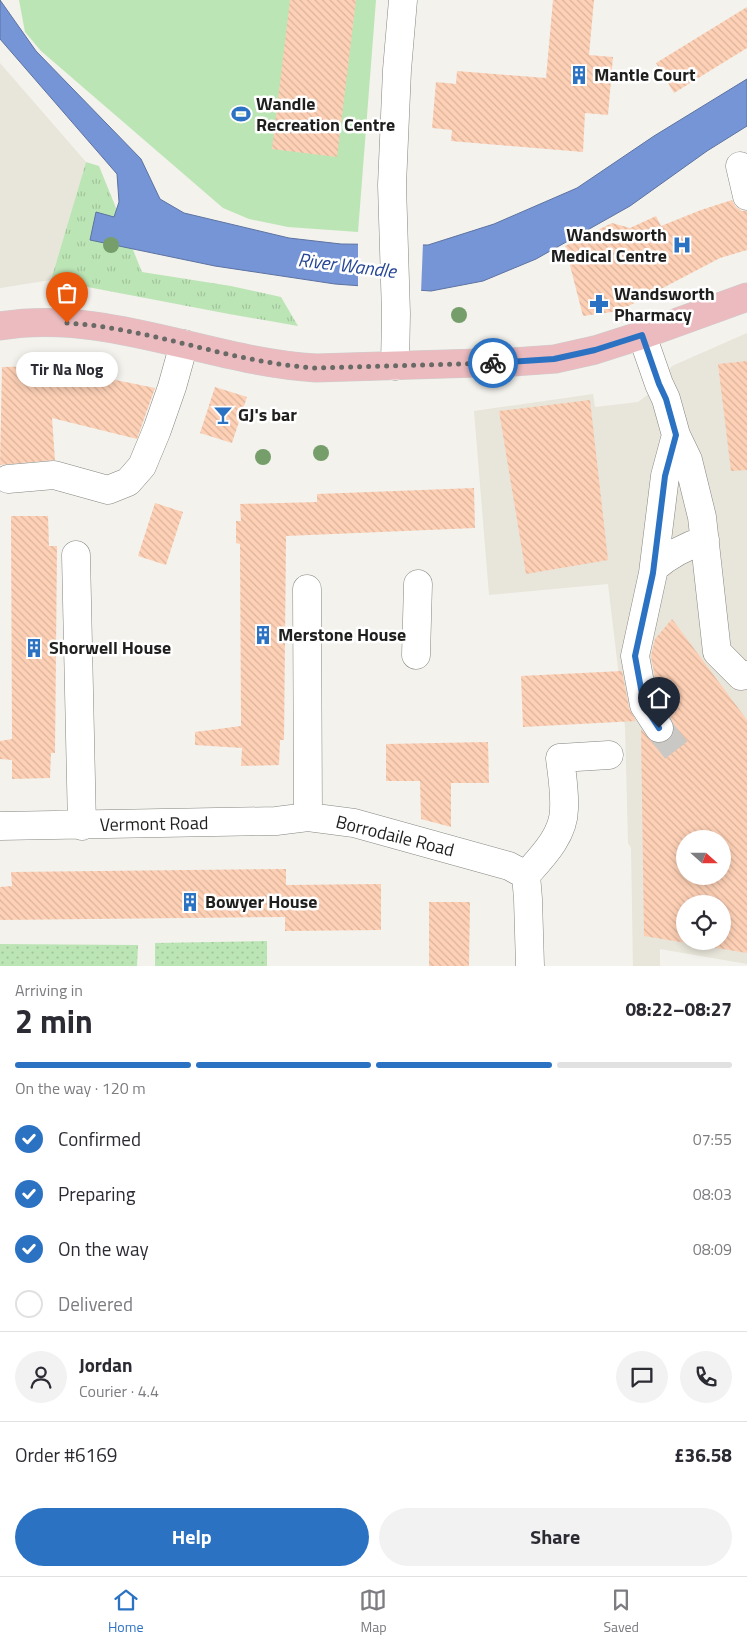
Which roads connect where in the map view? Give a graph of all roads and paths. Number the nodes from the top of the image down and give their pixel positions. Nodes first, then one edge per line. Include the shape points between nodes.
1 (403, 0) edge
2 (740, 166) dead end
3 (747, 196) edge
4 (747, 297) edge
5 (0, 326) edge
6 (642, 335) junction
7 (184, 344) junction
8 (395, 366) junction
9 (676, 435) junction
10 (8, 479) dead end
11 (705, 540) junction
12 (76, 555) dead end
13 (654, 568) junction
14 (418, 584) dead end
15 (307, 588) dead end
16 (416, 655) dead end
17 (747, 675) edge
18 (659, 728) tunnel mouth
19 (609, 755) dead end
20 (308, 817) junction
21 (0, 826) edge
22 (82, 826) junction
23 (526, 875) junction
24 (530, 966) edge

1 - 8 street via 392,185
2 - 3 street
4 - 6 main road
5 - 7 main road via 38,322 81,324
6 - 8 main road via 554,359
6 - 9 street
7 - 8 main road via 291,366
7 - 10 street via 153,439 142,466 128,482 108,490 54,475
9 - 11 street via 688,460
9 - 13 street via 665,476
11 - 13 street via 664,559
11 - 17 street via 717,652 741,676
12 - 22 street
13 - 18 street via 635,656 644,705
14 - 16 street
15 - 20 street
19 - 23 street via 560,758 565,810 561,826 545,854
20 - 22 street, Vermont Road via 276,821
20 - 23 street, Borrodaile Road via 354,823 509,866
21 - 22 street, Vermont Road
23 - 24 street

